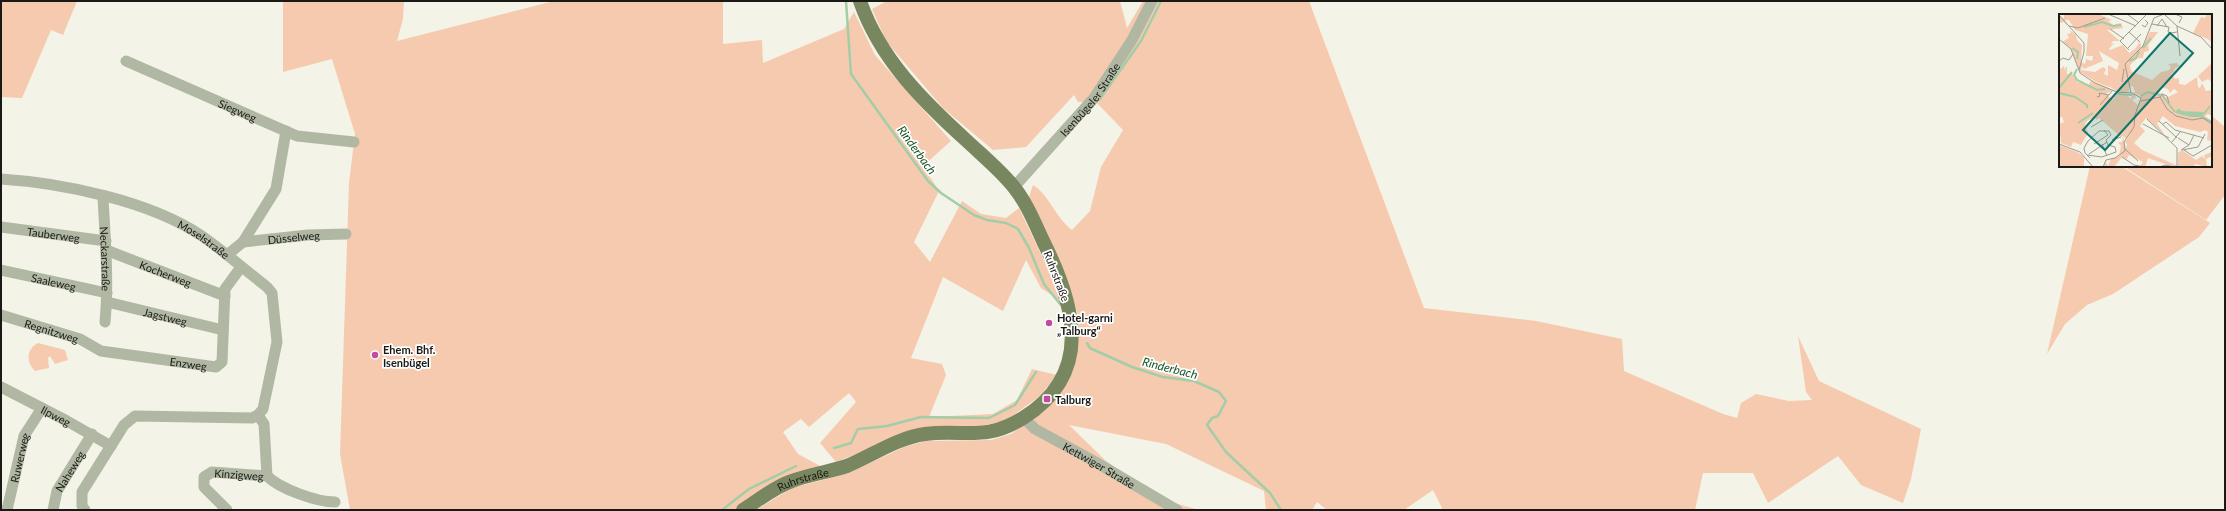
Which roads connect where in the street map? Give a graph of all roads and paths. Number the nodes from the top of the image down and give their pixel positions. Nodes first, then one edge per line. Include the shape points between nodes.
1 (860, 1) edge
2 (1152, 1) edge
3 (126, 61) dead end
4 (286, 131) junction
5 (354, 142) dead end
6 (1, 179) edge
7 (1014, 187) junction
8 (103, 197) junction
9 (1, 227) edge
10 (346, 234) dead end
11 (243, 242) junction
12 (106, 245) junction
13 (227, 255) junction
14 (241, 266) junction
15 (1, 270) edge
16 (225, 296) junction
17 (107, 297) junction
18 (1, 315) edge
19 (105, 322) dead end
20 (223, 330) junction
21 (101, 351) joint
22 (1, 387) edge
23 (42, 408) junction
24 (258, 415) junction
25 (1024, 418) junction
26 (92, 434) junction
27 (111, 446) junction
28 (267, 476) junction
29 (335, 502) dead end
30 (7, 510) edge
31 (53, 510) edge
32 (85, 510) edge
33 (227, 510) edge
34 (743, 510) edge
35 (1177, 510) edge

1 - 7 main road, Ruhrstraße via 874,36 895,66 931,108
2 - 7 street, Isenbügeler Straße via 1132,40 1094,98
3 - 4 street, Siegweg
4 - 5 street, Siegweg via 298,136
4 - 11 street via 276,189
6 - 8 street, Moselstraße via 62,186
7 - 25 main road, Ruhrstraße via 1026,204 1054,262 1072,318 1073,342 1065,373 1045,401
8 - 12 street, Neckarstraße
8 - 13 street, Moselstraße via 140,207 167,218 201,236
9 - 12 street, Tauberweg
10 - 11 street, Düsselweg
11 - 13 street
12 - 16 street, Kocherweg
12 - 17 street, Neckarstraße
13 - 14 street, Moselstraße
14 - 16 street, Enzweg via 225,289
14 - 24 street, Moselstraße via 272,293 277,342 263,409
15 - 17 street, Saaleweg
16 - 20 street, Enzweg
17 - 19 street, Neckarstraße
17 - 20 street, Jagstweg
18 - 21 street, Regnitzweg via 80,339
20 - 21 street, Enzweg via 222,362 216,367
22 - 23 street, Ilpweg
23 - 26 street, Ilpweg
23 - 30 street, Ruwerweg via 24,436
24 - 27 street via 252,418 135,416 124,425
24 - 28 street via 264,424
25 - 34 main road, Ruhrstraße via 986,434 926,434 903,440 845,466 791,481
25 - 35 street, Kettwiger Straße via 1035,429
26 - 27 street, Ilpweg
26 - 31 street, Naheweg via 57,491
27 - 32 street via 82,492 82,506
28 - 29 street, Kinzigweg via 273,483 323,502
28 - 33 street, Kinzigweg via 212,472 204,477 204,487 208,493

